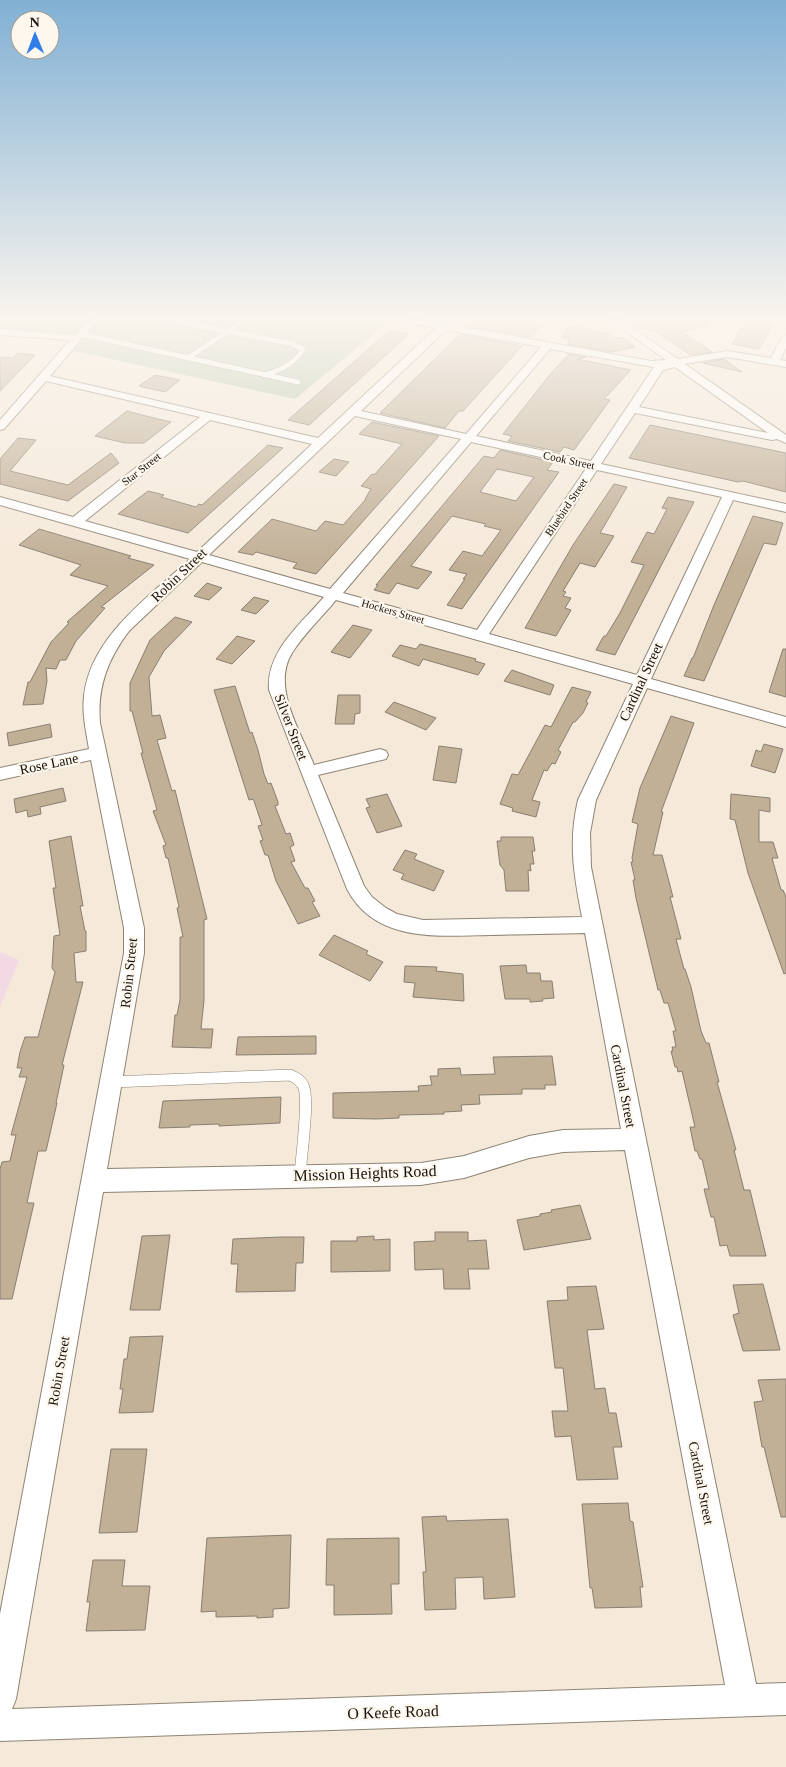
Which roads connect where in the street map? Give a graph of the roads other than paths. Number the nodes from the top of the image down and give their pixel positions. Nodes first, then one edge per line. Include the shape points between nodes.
1 (21, 402) edge
2 (151, 402) edge
3 (362, 402) edge
4 (499, 402) edge
5 (636, 402) edge
6 (734, 402) edge
7 (632, 409) junction
8 (352, 412) junction
9 (208, 416) junction
10 (0, 427) edge
11 (784, 437) edge
12 (468, 438) junction
13 (320, 442) junction
14 (594, 465) junction
15 (729, 495) junction
16 (0, 500) edge
17 (786, 508) edge
18 (75, 522) junction
19 (198, 556) junction
20 (333, 594) junction
21 (480, 636) junction
22 (642, 681) junction
23 (786, 722) edge
24 (98, 753) junction
25 (380, 755) dead end
26 (308, 772) junction
27 (0, 774) edge
28 (593, 926) junction
29 (112, 1082) junction
30 (633, 1139) junction
31 (300, 1176) junction
32 (94, 1181) junction
33 (0, 1699) edge
34 (786, 1699) edge
35 (744, 1700) junction
36 (0, 1724) edge

1 - 10 street
2 - 9 street
3 - 8 street, Robin Street
4 - 12 street, Silver Street
5 - 7 street, Bluebird Street
6 - 11 street
7 - 11 street
7 - 14 street, Bluebird Street
8 - 12 street, Cook Street
8 - 13 street, Robin Street
9 - 13 street
9 - 18 street, Star Street
12 - 14 street, Cook Street
12 - 20 street, Silver Street
13 - 19 street, Robin Street
14 - 15 street, Cook Street
14 - 21 street, Bluebird Street
15 - 17 street, Cook Street
15 - 22 street, Cardinal Street
16 - 18 street, Hockers Street
18 - 19 street, Hockers Street
19 - 20 street, Hockers Street
19 - 24 street, Robin Street via 124,628 102,659 91,694
20 - 21 street, Hockers Street
20 - 26 street, Silver Street via 286,650 276,672 278,697
21 - 22 street, Hockers Street
22 - 23 street, Hockers Street
22 - 28 street, Cardinal Street via 587,800 582,821 582,867
24 - 27 street, Rose Lane
24 - 29 street, Robin Street via 134,928 132,976
25 - 26 street
26 - 28 street, Silver Street via 356,889 365,902 392,920 410,926 434,928
28 - 30 street, Cardinal Street
29 - 31 lane via 290,1075 298,1078 305,1087 306,1097
29 - 32 street, Robin Street
30 - 31 street, Mission Heights Road via 563,1141 529,1147 464,1167 420,1174
30 - 35 street, Cardinal Street
31 - 32 street, Mission Heights Road
32 - 33 street, Robin Street
34 - 35 street, O Keefe Road
35 - 36 street, O Keefe Road

